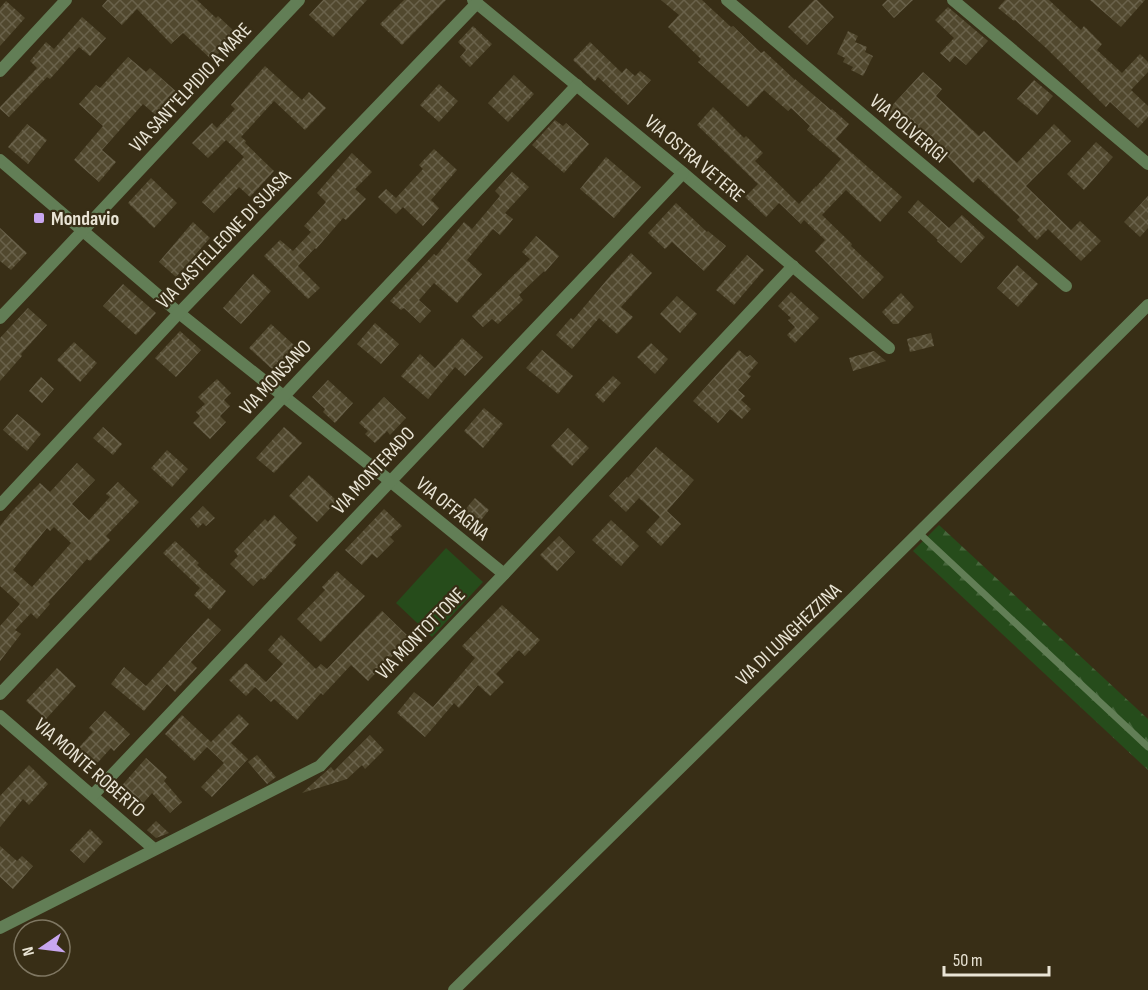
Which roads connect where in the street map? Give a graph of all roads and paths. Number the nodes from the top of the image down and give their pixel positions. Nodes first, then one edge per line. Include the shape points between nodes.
1 (66, 0) edge
2 (299, 0) edge
3 (727, 0) edge
4 (953, 0) edge
5 (475, 2) edge
6 (0, 71) edge
7 (577, 85) junction
8 (0, 160) edge
9 (1148, 164) edge
10 (683, 173) junction
11 (83, 231) junction
12 (793, 266) junction
13 (1066, 286) dead end
14 (1148, 304) edge
15 (178, 313) junction
16 (0, 318) edge
17 (889, 348) dead end
18 (283, 397) junction
19 (390, 481) junction
20 (0, 505) edge
21 (919, 533) junction
22 (504, 574) junction
23 (0, 694) edge
24 (0, 716) edge
25 (1148, 747) edge
26 (93, 795) junction
27 (154, 849) junction
28 (0, 928) edge
29 (454, 990) edge

1 - 6 street
2 - 11 street, VIA SANT'ELPIDIO A MARE
3 - 13 street, VIA POLVERIGI
4 - 9 street
5 - 7 street, VIA OSTRA VETERE
5 - 15 street, VIA CASTELLEONE DI SUASA
7 - 10 street, VIA OSTRA VETERE
7 - 18 street, VIA MONSANO
8 - 11 street, VIA OFFAGNA
10 - 12 street, VIA OSTRA VETERE
10 - 19 street, VIA MONTERADO
11 - 15 street, VIA OFFAGNA
11 - 16 street, VIA SANT'ELPIDIO A MARE
12 - 17 street, VIA OSTRA VETERE
12 - 22 street, VIA MONTOTTONE
14 - 21 street, VIA DI LUNGHEZZINA
15 - 18 street, VIA OFFAGNA
15 - 20 street, VIA CASTELLEONE DI SUASA
18 - 19 street, VIA OFFAGNA
18 - 23 street, VIA MONSANO
19 - 22 street, VIA OFFAGNA
19 - 26 street, VIA MONTERADO
21 - 25 lane
21 - 29 street, VIA DI LUNGHEZZINA
22 - 27 street, VIA MONTOTTONE via 318,767
24 - 26 street, VIA MONTE ROBERTO
26 - 27 street, VIA MONTE ROBERTO
27 - 28 street, VIA MONTOTTONE

